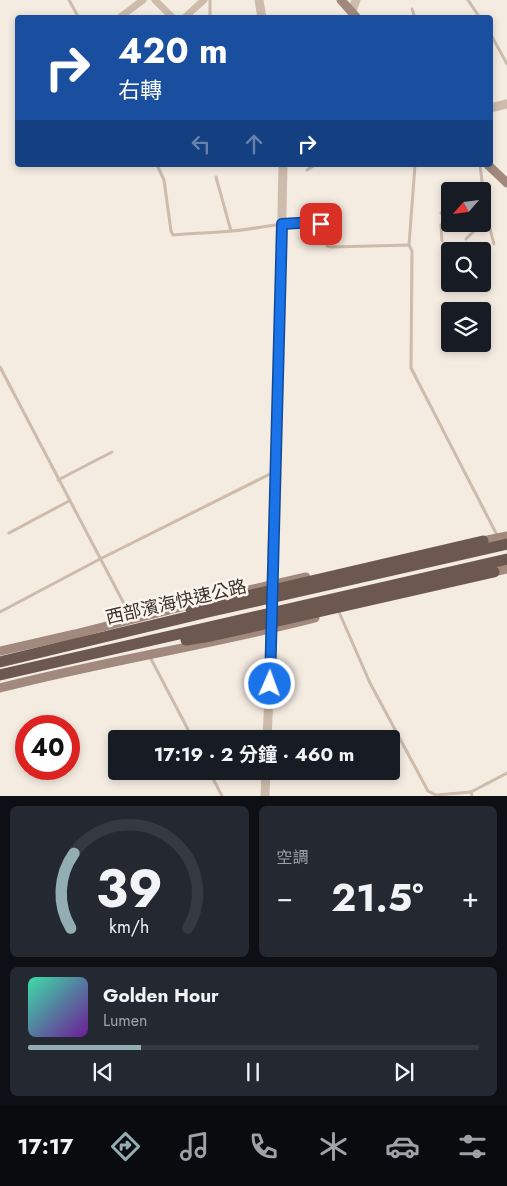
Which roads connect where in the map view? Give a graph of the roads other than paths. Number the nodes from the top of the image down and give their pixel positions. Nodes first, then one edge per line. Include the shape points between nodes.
1 (69, 0) edge
2 (143, 0) edge
3 (155, 0) edge
4 (210, 0) edge
5 (259, 0) edge
6 (342, 0) edge
7 (356, 0) edge
8 (468, 0) edge
9 (199, 2) edge
10 (412, 9) dead end
11 (77, 15) edge
12 (123, 15) edge
13 (170, 15) edge
14 (187, 15) edge
15 (210, 15) edge
16 (262, 15) edge
17 (354, 15) edge
18 (414, 15) edge
19 (478, 15) edge
20 (493, 38) edge
21 (507, 64) edge
22 (507, 104) edge
23 (493, 107) edge
24 (158, 167) edge
25 (283, 167) edge
26 (312, 167) edge
27 (415, 167) edge
28 (480, 167) edge
29 (490, 167) edge
30 (307, 170) dead end
31 (216, 177) dead end
32 (482, 182) edge
33 (507, 183) edge
34 (282, 224) junction
35 (231, 232) junction
36 (441, 232) edge
37 (473, 232) edge
38 (491, 232) edge
39 (466, 238) dead end
40 (442, 241) dead end
41 (494, 244) dead end
42 (409, 245) junction
43 (0, 368) edge
44 (112, 452) dead end
45 (275, 471) junction
46 (58, 480) junction
47 (69, 501) junction
48 (9, 533) dead end
49 (505, 539) edge
50 (484, 541) junction
51 (100, 559) junction
52 (507, 559) edge
53 (507, 569) edge
54 (494, 572) junction
55 (272, 588) junction
56 (0, 612) edge
57 (339, 612) junction
58 (272, 617) junction
59 (133, 620) junction
60 (272, 629) junction
61 (82, 642) junction
62 (2, 650) edge
63 (149, 654) junction
64 (88, 656) junction
65 (0, 662) edge
66 (0, 675) edge
67 (24, 681) junction
68 (0, 688) edge
69 (188, 730) edge
70 (267, 730) edge
71 (507, 773) edge
72 (214, 780) edge
73 (266, 780) edge
74 (471, 794) edge
75 (222, 796) edge
76 (265, 796) edge

1 - 11 lane
2 - 12 street
3 - 13 street
4 - 15 lane
5 - 16 street
6 - 17 main road
7 - 17 street
8 - 19 lane
9 - 14 street
10 - 18 lane
20 - 21 lane
22 - 23 street
24 - 35 lane via 164,180 174,235
25 - 34 street
26 - 30 lane
27 - 42 lane
28 - 32 lane
29 - 33 main road
31 - 35 lane
34 - 35 lane
34 - 42 lane via 318,222 331,247
34 - 45 street
36 - 40 lane
37 - 39 lane
38 - 41 lane
42 - 49 lane via 412,251 411,368
43 - 46 lane
44 - 46 lane
45 - 51 lane
45 - 55 street
46 - 47 lane
47 - 48 lane
47 - 51 lane
49 - 50 main road
49 - 55 main road
49 - 61 highway, 西部濱海快速公路
50 - 55 main road
50 - 61 highway via 204,605
51 - 56 lane
51 - 59 lane
52 - 58 main road via 484,569
52 - 64 highway, 西部濱海快速公路
53 - 54 main road
54 - 57 main road
54 - 64 highway via 212,636
55 - 58 street
55 - 59 main road
55 - 62 main road via 22,653
57 - 60 main road
57 - 74 lane via 370,683 428,791 436,795
58 - 60 street
58 - 67 main road via 36,672
59 - 62 main road
60 - 63 main road
60 - 70 street
61 - 65 highway, 西部濱海快速公路
63 - 67 main road
63 - 69 lane
64 - 66 highway, 西部濱海快速公路
67 - 68 main road
71 - 74 lane
72 - 75 lane
73 - 76 street

